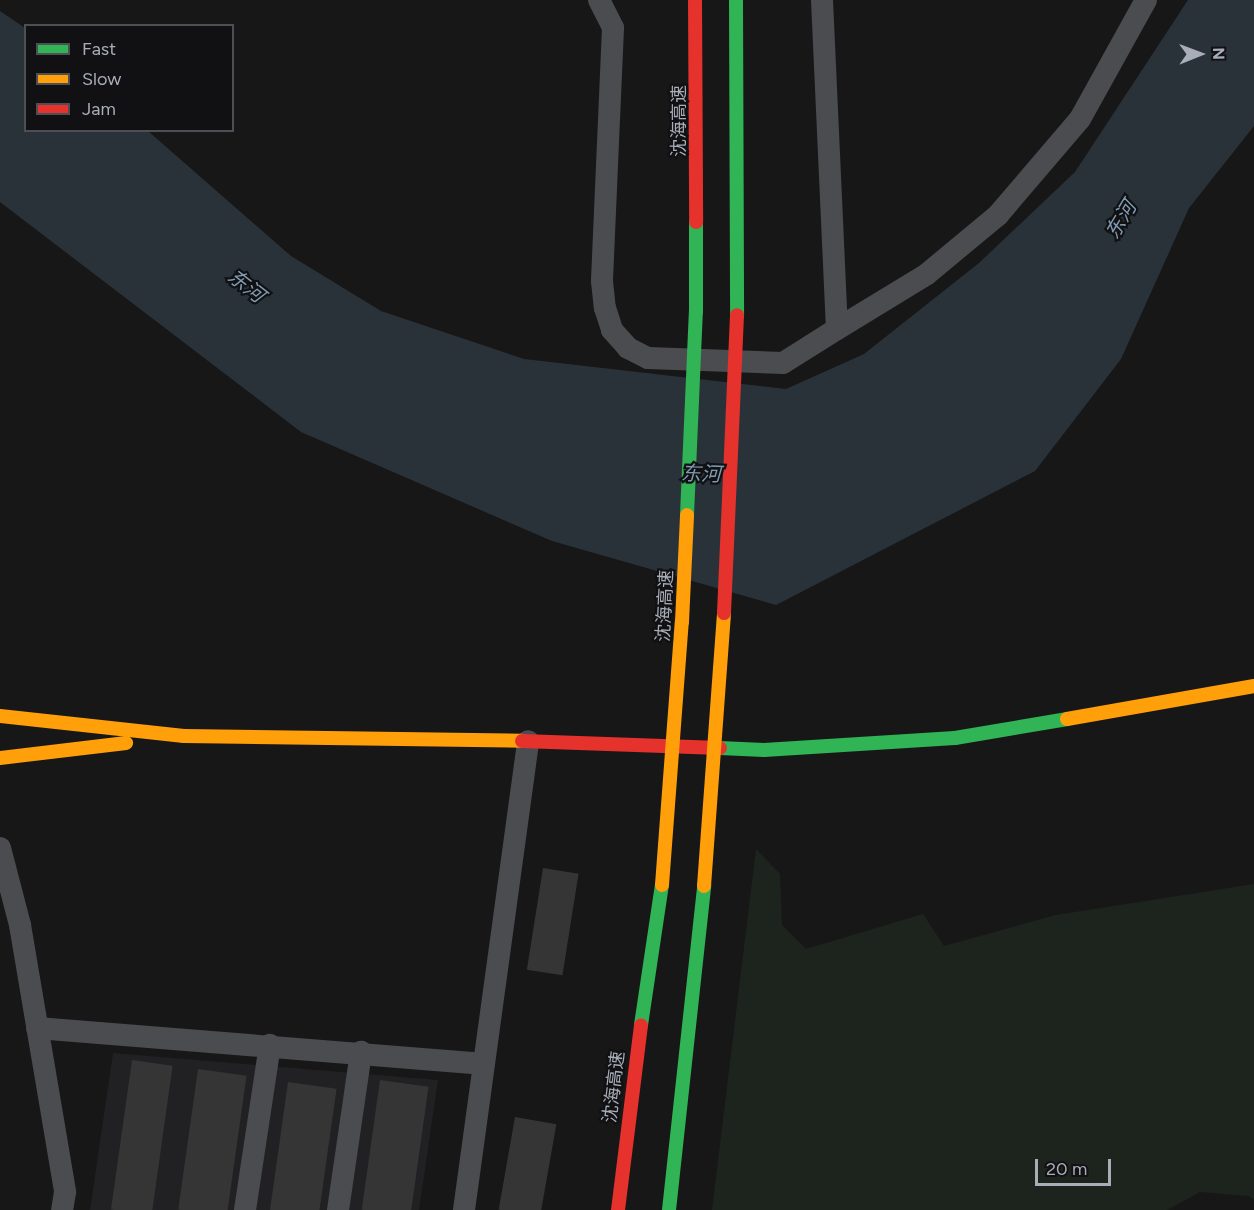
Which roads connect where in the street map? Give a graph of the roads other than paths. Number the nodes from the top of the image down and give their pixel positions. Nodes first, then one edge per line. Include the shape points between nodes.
1 (599, 0) edge
2 (696, 0) edge
3 (736, 0) edge
4 (822, 0) edge
5 (1146, 0) edge
6 (837, 329) junction
7 (1254, 686) edge
8 (0, 716) edge
9 (184, 736) junction
10 (528, 741) junction
11 (0, 758) edge
12 (0, 848) edge
13 (37, 1028) junction
14 (270, 1046) junction
15 (360, 1052) junction
16 (482, 1064) junction
17 (632, 1082) junction
18 (62, 1210) edge
19 (245, 1210) edge
20 (338, 1210) edge
21 (464, 1210) edge
22 (607, 1210) edge
23 (618, 1210) edge
24 (669, 1210) edge

1 - 6 street via 613,28 602,281 612,330 628,348 648,358 783,363
2 - 17 main road, 沈海高速, bridge via 696,311 682,622 662,885
3 - 24 main road, bridge via 737,315 728,560 704,886
4 - 6 street
5 - 6 street via 1080,119 998,215 927,274
7 - 10 main road via 955,738 764,750
8 - 9 main road
9 - 10 main road
9 - 11 main road
10 - 16 street
12 - 13 street via 20,925
13 - 14 street
13 - 18 street via 65,1192
14 - 15 street
14 - 19 street
15 - 16 street
15 - 20 street
16 - 21 street
17 - 22 main road
17 - 23 main road, 沈海高速

